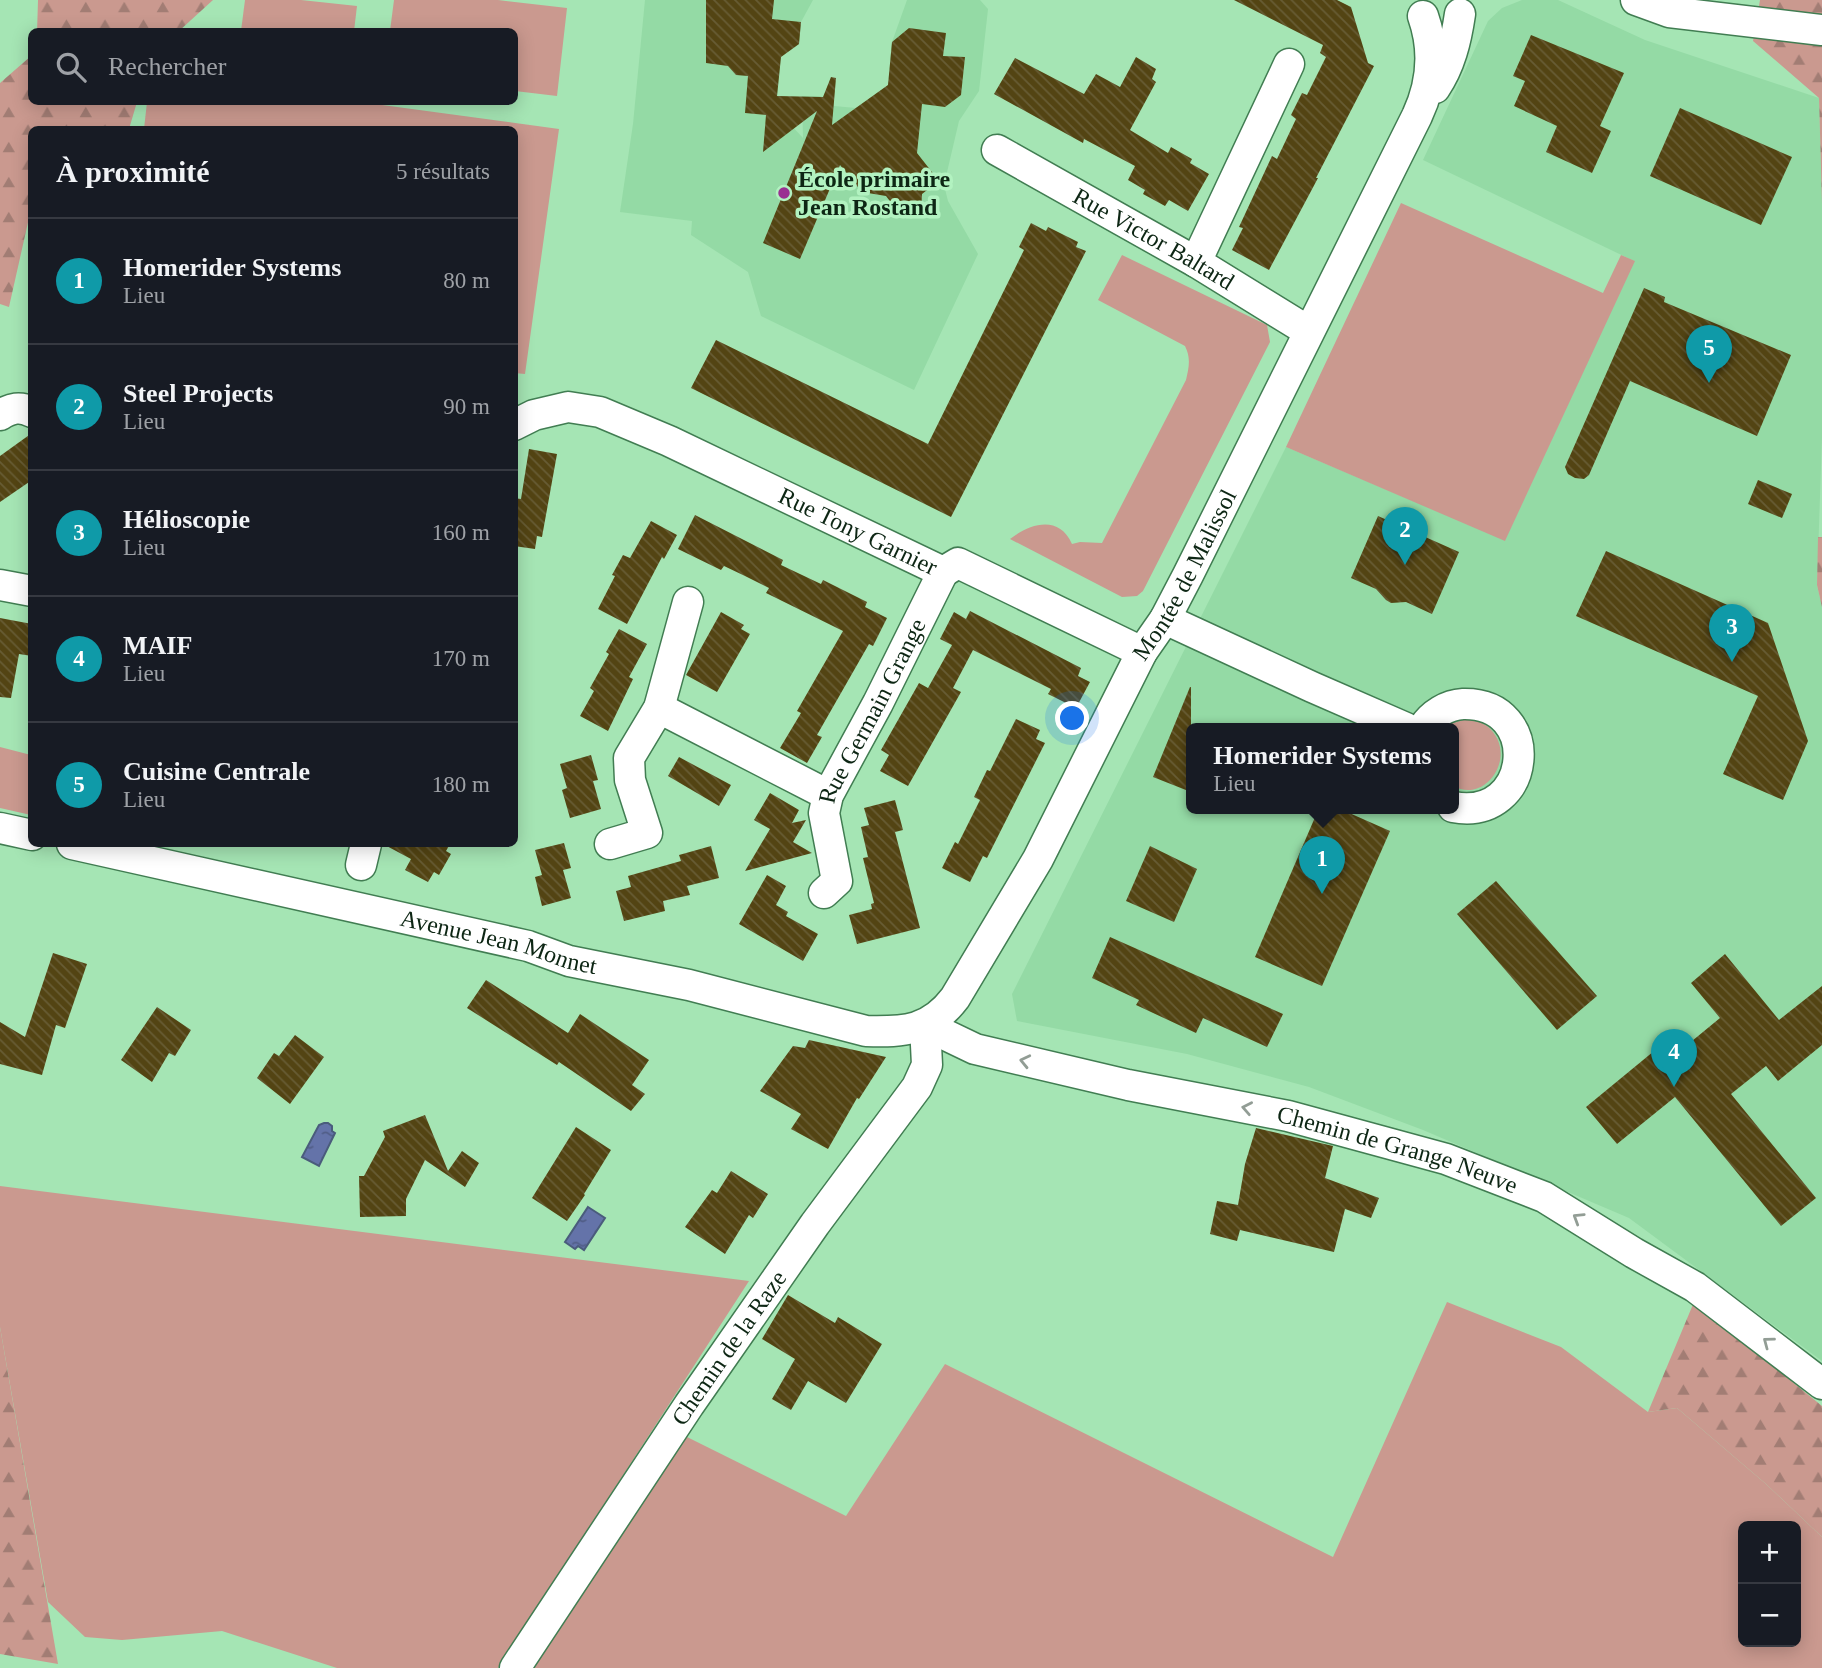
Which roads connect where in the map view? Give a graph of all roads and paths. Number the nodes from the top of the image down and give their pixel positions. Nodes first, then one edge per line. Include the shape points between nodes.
1 (1636, 0) edge
2 (1412, 6) edge
3 (1465, 7) edge
4 (1822, 30) edge
5 (1289, 64) dead end
6 (1420, 109) junction
7 (997, 150) dead end
8 (1196, 262) junction
9 (1308, 331) junction
10 (28, 411) edge
11 (0, 415) edge
12 (518, 423) edge
13 (943, 572) junction
14 (0, 586) edge
15 (28, 590) edge
16 (688, 603) dead end
17 (1165, 619) junction
18 (1142, 652) junction
19 (659, 708) junction
20 (1394, 723) edge
21 (1426, 723) edge
22 (828, 795) junction
23 (1459, 807) edge
24 (0, 828) edge
25 (28, 834) edge
26 (610, 844) dead end
27 (105, 847) edge
28 (149, 851) edge
29 (824, 893) dead end
30 (925, 1025) junction
31 (1822, 1384) edge
32 (516, 1668) edge

1 - 4 street via 1668,12
2 - 3 street, Montée de Malissol via 1434,21 1443,21
2 - 6 street, Montée de Malissol via 1430,40 1429,81
3 - 6 street, Montée de Malissol via 1447,66
5 - 8 street
6 - 9 street, Montée de Malissol
7 - 8 street, Rue Victor Baltard
8 - 9 street, Rue Victor Baltard
9 - 17 street, Montée de Malissol
10 - 11 street via 18,408
12 - 13 street, Rue Tony Garnier via 568,407 600,412
13 - 18 street, Rue Tony Garnier via 958,563
13 - 22 street, Rue Germain Grange
14 - 15 street
16 - 19 street
17 - 18 street, Montée de Malissol
17 - 20 street
18 - 30 street, Montée de Malissol via 1038,859 955,999
19 - 22 street
19 - 26 street via 629,758 628,769 647,833
21 - 23 street via 1456,704 1475,704 1493,710 1517,738 1520,757 1507,791 1492,802
22 - 29 street, Rue Germain Grange via 824,813 837,881
24 - 25 street
27 - 28 street, Avenue Jean Monnet
28 - 30 street, Avenue Jean Monnet via 528,946 569,961 689,985 866,1031 896,1032
31 -> 30 street, Chemin de Grange Neuve via 1695,1287 1544,1197 1433,1156 1288,1116 975,1049
30 - 32 street, Chemin de la Raze via 927,1065 917,1087 815,1224

